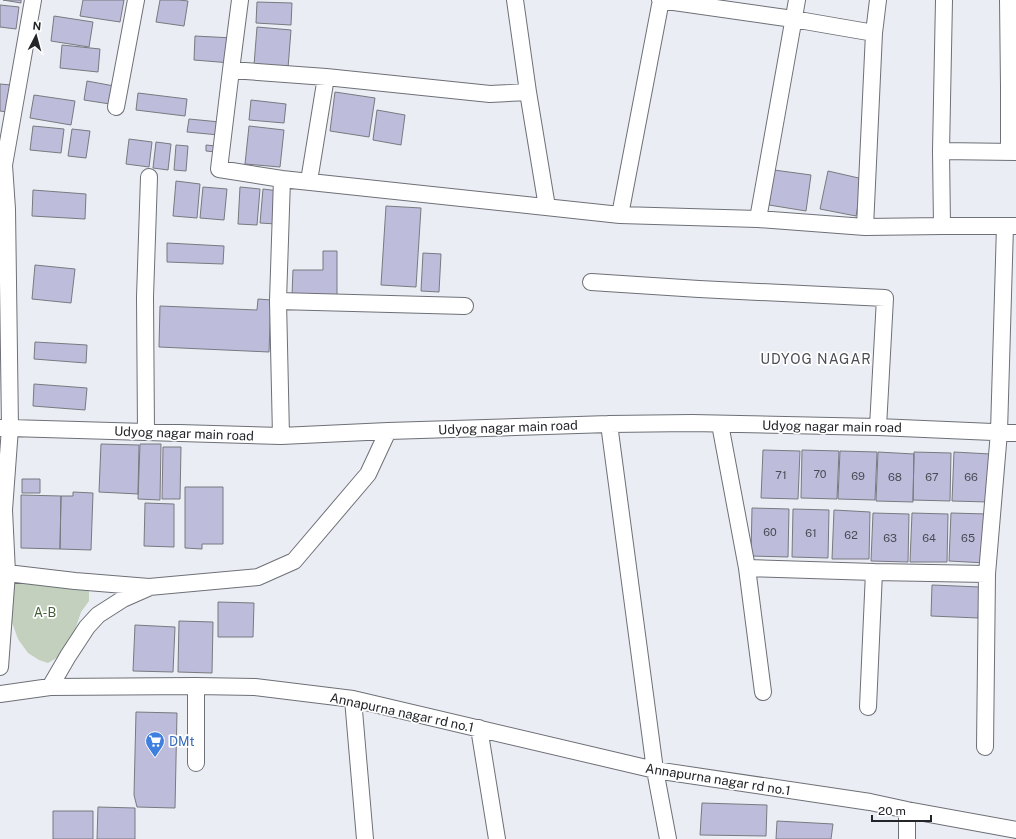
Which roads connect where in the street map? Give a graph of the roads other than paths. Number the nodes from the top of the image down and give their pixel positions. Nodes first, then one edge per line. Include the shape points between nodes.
1 (33, 0) edge
2 (136, 0) edge
3 (240, 0) edge
4 (515, 0) edge
5 (661, 0) edge
6 (797, 0) edge
7 (878, 0) edge
8 (944, 0) edge
9 (1008, 0) edge
10 (793, 19) junction
11 (874, 33) junction
12 (231, 70) junction
13 (326, 77) junction
14 (1012, 87) edge
15 (528, 92) junction
16 (116, 107) dead end
17 (941, 151) junction
18 (1012, 152) edge
19 (2, 165) edge
20 (148, 178) dead end
21 (282, 179) junction
22 (309, 181) junction
23 (548, 207) junction
24 (620, 215) junction
25 (758, 219) junction
26 (942, 226) junction
27 (1011, 226) edge
28 (865, 227) junction
29 (591, 282) dead end
30 (278, 301) junction
31 (465, 306) dead end
32 (609, 424) junction
33 (720, 424) junction
34 (878, 427) junction
35 (5, 428) edge
36 (388, 431) junction
37 (146, 432) junction
38 (999, 432) junction
39 (1016, 433) edge
40 (281, 436) junction
41 (748, 568) junction
42 (3, 571) edge
43 (874, 572) junction
44 (987, 574) junction
45 (149, 587) junction
46 (2, 623) edge
47 (0, 667) edge
48 (196, 686) junction
49 (50, 687) junction
50 (763, 692) dead end
51 (0, 694) edge
52 (353, 699) junction
53 (868, 707) dead end
54 (479, 728) junction
55 (985, 747) dead end
56 (196, 763) dead end
57 (655, 770) junction
58 (907, 810) junction
59 (1016, 830) edge
60 (365, 839) edge
61 (497, 839) edge
62 (668, 839) edge
63 (907, 839) edge

1 - 19 street
2 - 16 street
3 - 12 street
4 - 15 street
5 - 10 street
5 - 24 street
6 - 10 street
7 - 11 street
8 - 17 street
9 - 14 street
10 - 11 street
10 - 25 street
11 - 28 street
12 - 13 street
12 - 21 street via 219,169
13 - 15 street via 490,94
13 - 22 street
14 - 18 street
15 - 23 street
17 - 18 street
17 - 26 street
19 - 35 street via 7,209
20 - 37 street via 145,297
21 - 22 street
21 - 30 street
22 - 23 street
23 - 24 street
24 - 25 street
25 - 28 street
26 - 27 street
26 - 28 street
27 - 38 street
29 - 34 street via 885,298
30 - 31 street
30 - 40 street
32 - 33 street, Udyog nagar main road
32 - 36 street, Udyog nagar main road
32 - 57 street
33 - 34 street, Udyog nagar main road
33 - 41 street
34 - 38 street, Udyog nagar main road
35 - 37 street, Udyog nagar main road
35 - 42 street
36 - 40 street, Udyog nagar main road
36 - 45 street via 368,474 294,561 258,577
37 - 40 street, Udyog nagar main road
38 - 39 street, Udyog nagar main road
38 - 44 street
41 - 43 street
41 - 50 street
42 - 45 street via 75,581
42 - 46 street
43 - 44 street
43 - 53 street
44 - 55 street
45 - 49 street via 98,615 79,639
46 - 47 street
48 - 49 street, Annapurna nagar rd no.1
48 - 52 street, Annapurna nagar rd no.1 via 255,687
48 - 56 street
49 - 51 street, Annapurna nagar rd no.1
52 - 54 street, Annapurna nagar rd no.1
52 - 60 street
54 - 57 street, Annapurna nagar rd no.1
54 - 61 street
57 - 58 street, Annapurna nagar rd no.1 via 870,802
57 - 62 street
58 - 59 street, Annapurna nagar rd no.1
58 - 63 street

